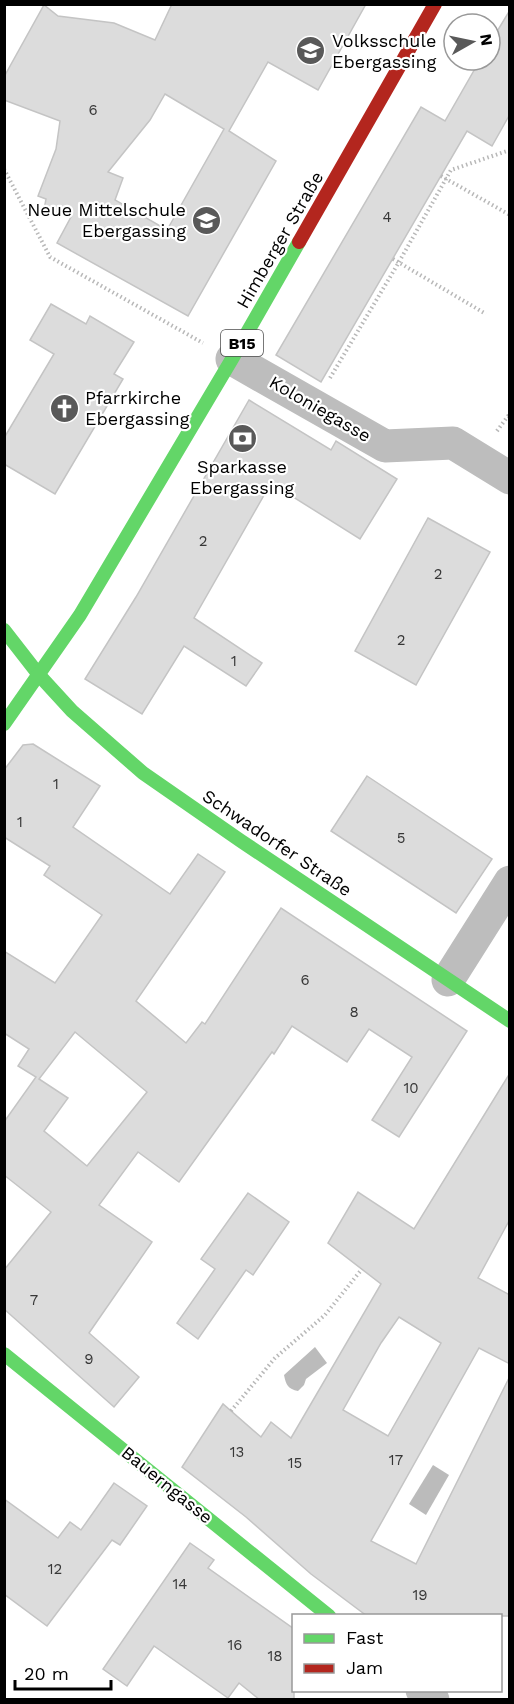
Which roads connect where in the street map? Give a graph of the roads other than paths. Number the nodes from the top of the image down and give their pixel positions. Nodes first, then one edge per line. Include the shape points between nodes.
1 (435, 4) edge
2 (232, 359) junction
3 (510, 478) edge
4 (4, 630) edge
5 (39, 675) junction
6 (4, 724) edge
7 (510, 882) edge
8 (448, 980) junction
9 (510, 1021) edge
10 (4, 1354) edge
11 (327, 1614) edge

1 - 2 main road, Himberger Straße / B15
2 - 3 street, Koloniegasse via 385,446 453,443
2 - 5 main road, Himberger Straße / B15 via 80,615
4 - 5 main road, Schwadorfer Straße
5 - 6 main road, B15
5 - 8 main road, Schwadorfer Straße via 86,724 143,773
7 - 8 street
8 - 9 main road, Schwadorfer Straße
10 - 11 main road, Bauerngasse

